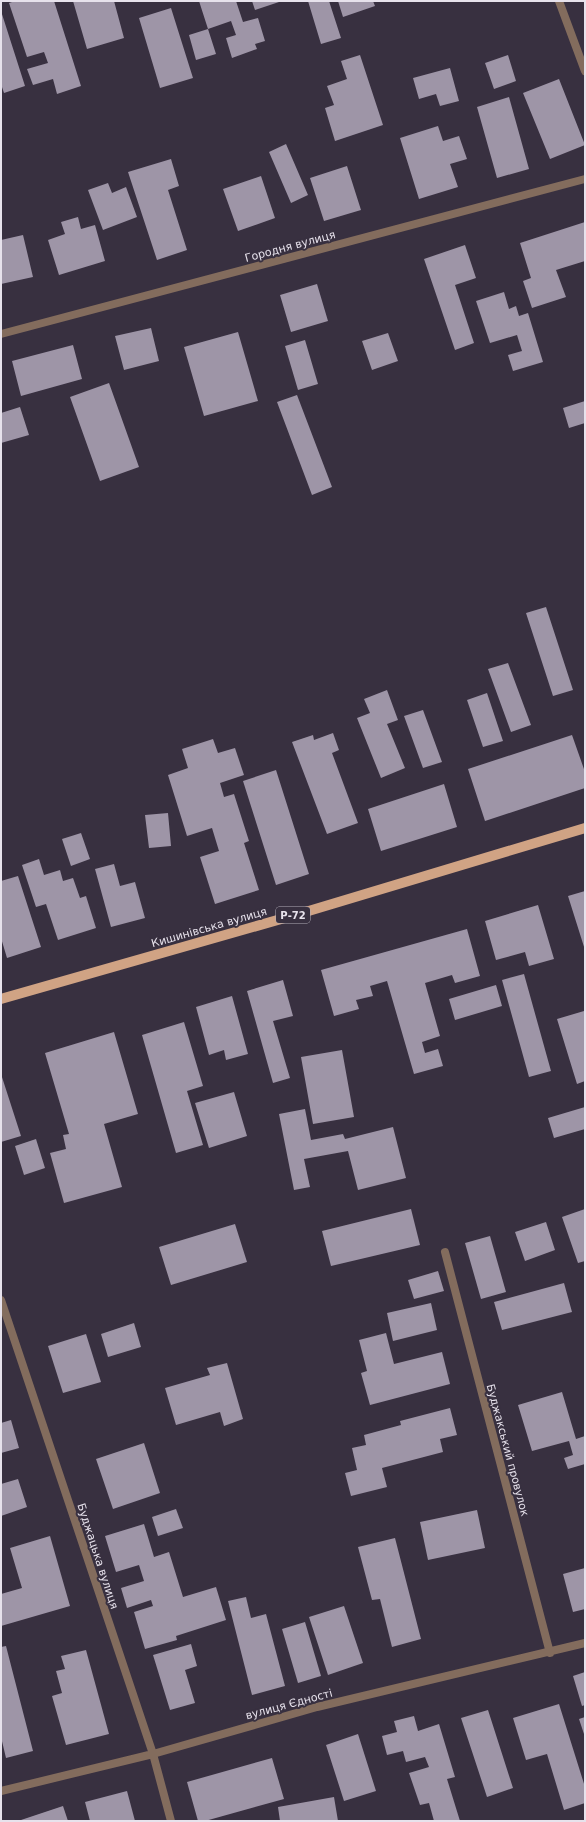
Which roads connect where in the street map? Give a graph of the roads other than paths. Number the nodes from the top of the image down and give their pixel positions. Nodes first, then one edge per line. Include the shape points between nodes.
1 (559, 1) edge
2 (585, 71) edge
3 (585, 179) edge
4 (1, 334) edge
5 (585, 828) edge
6 (1, 999) edge
7 (445, 1252) dead end
8 (1, 1300) edge
9 (585, 1643) edge
10 (550, 1653) junction
11 (153, 1754) junction
12 (1, 1791) edge
13 (171, 1821) edge

1 - 2 street
3 - 4 street, Городня вулиця
5 - 6 main road, Кишинівська вулиця / Р-72 via 310,911
7 - 10 street, Буджакський провулок
8 - 11 street, Буджацька вулиця
9 - 10 street, вулиця Єдності
10 - 11 street, вулиця Єдності via 317,1707
11 - 12 street, вулиця Єдності
11 - 13 street, Буджацька вулиця

